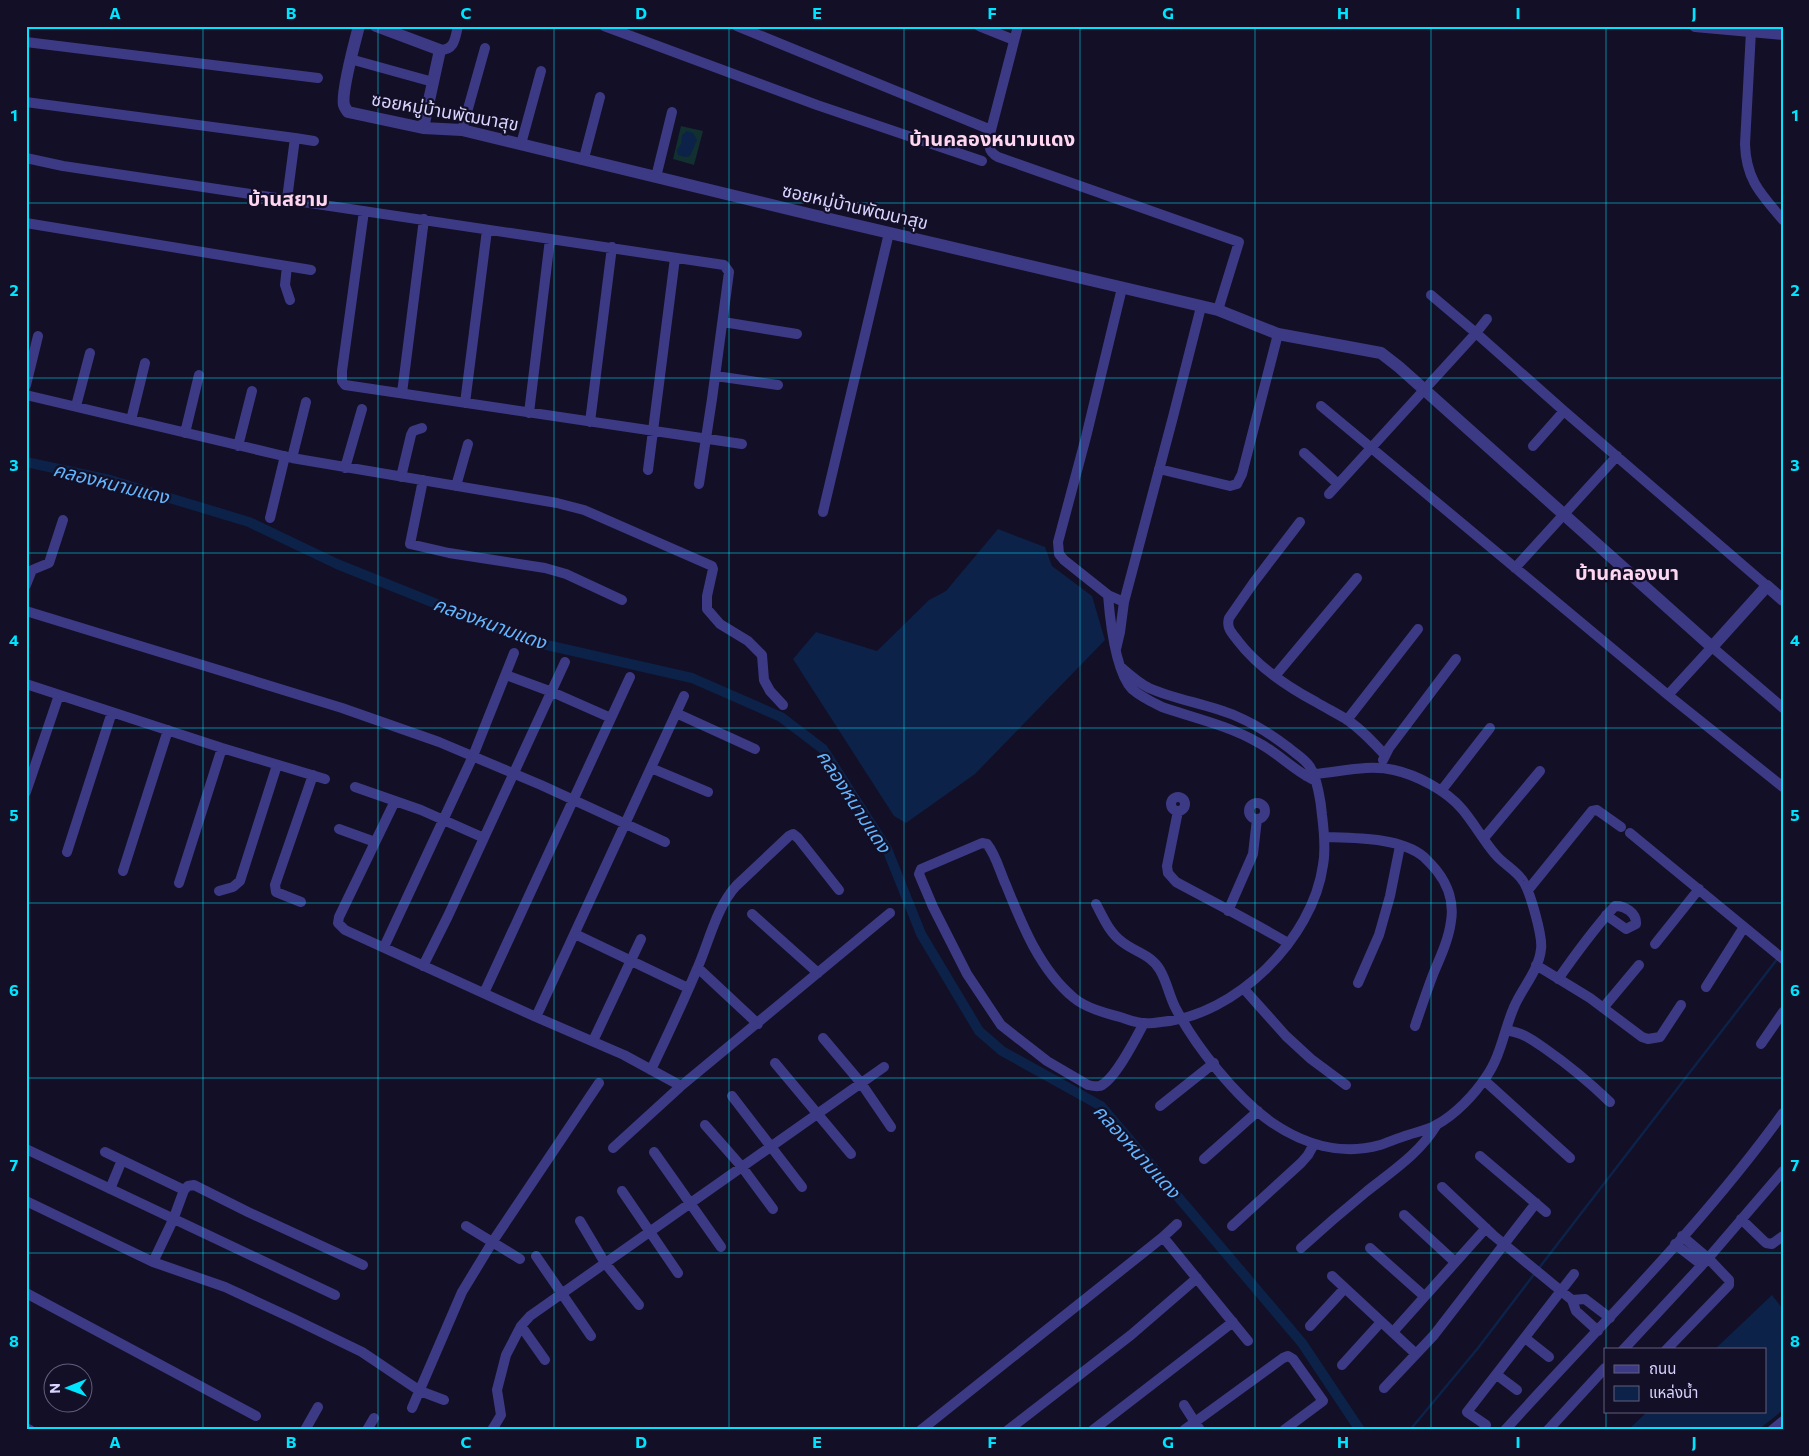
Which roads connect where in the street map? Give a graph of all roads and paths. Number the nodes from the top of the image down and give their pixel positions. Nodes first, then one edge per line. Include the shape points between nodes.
1 (358, 26) edge
2 (376, 26) edge
3 (458, 26) edge
4 (604, 26) edge
5 (737, 26) edge
6 (979, 26) edge
7 (1018, 26) edge
8 (1695, 26) edge
9 (1751, 31) junction
10 (1783, 34) edge
11 (1014, 40) junction
12 (26, 42) edge
13 (485, 48) dead end
14 (440, 50) junction
15 (350, 59) junction
16 (541, 71) dead end
17 (318, 78) dead end
18 (433, 82) junction
19 (600, 97) dead end
20 (26, 102) edge
21 (672, 112) dead end
22 (423, 128) junction
23 (462, 130) junction
24 (991, 130) junction
25 (296, 138) junction
26 (314, 140) dead end
27 (522, 143) junction
28 (26, 158) edge
29 (583, 159) junction
30 (982, 161) dead end
31 (656, 177) junction
32 (287, 199) junction
33 (364, 211) junction
34 (424, 220) junction
35 (1783, 220) edge
36 (26, 223) edge
37 (487, 230) junction
38 (889, 233) junction
39 (550, 239) junction
40 (612, 247) junction
41 (675, 258) junction
42 (287, 266) junction
43 (311, 270) dead end
44 (1122, 288) junction
45 (1431, 295) dead end
46 (290, 300) dead end
47 (1200, 307) junction
48 (1218, 310) junction
49 (1488, 319) dead end
50 (723, 322) junction
51 (1476, 333) junction
52 (797, 334) dead end
53 (1278, 334) junction
54 (38, 336) dead end
55 (90, 353) dead end
56 (145, 364) dead end
57 (199, 375) dead end
58 (716, 376) junction
59 (26, 385) edge
60 (778, 385) dead end
61 (252, 391) dead end
62 (1424, 391) junction
63 (402, 393) junction
64 (26, 395) edge
65 (306, 402) dead end
66 (465, 403) junction
67 (76, 406) junction
68 (1321, 406) dead end
69 (362, 409) dead end
70 (1564, 411) junction
71 (528, 413) junction
72 (130, 420) junction
73 (590, 422) junction
74 (422, 428) dead end
75 (653, 431) junction
76 (185, 433) junction
77 (706, 439) junction
78 (468, 444) dead end
79 (742, 444) dead end
80 (238, 446) junction
81 (1533, 446) dead end
82 (1371, 448) junction
83 (1304, 452) dead end
84 (1617, 456) junction
85 (289, 457) junction
86 (345, 468) junction
87 (648, 470) dead end
88 (1159, 470) junction
89 (401, 477) junction
90 (422, 480) junction
91 (699, 484) dead end
92 (1338, 484) junction
93 (456, 486) junction
94 (1329, 494) dead end
95 (823, 512) dead end
96 (1564, 515) junction
97 (270, 518) dead end
98 (63, 520) dead end
99 (1300, 522) dead end
100 (1515, 568) junction
101 (1358, 578) dead end
102 (26, 585) edge
103 (1767, 586) junction
104 (1108, 595) junction
105 (622, 600) dead end
106 (1783, 600) edge
107 (1124, 602) junction
108 (26, 610) edge
109 (1418, 628) dead end
110 (1712, 647) junction
111 (1116, 649) junction
112 (514, 653) dead end
113 (1456, 660) dead end
114 (566, 662) dead end
115 (506, 675) junction
116 (1275, 676) junction
117 (630, 677) dead end
118 (26, 684) edge
119 (552, 692) junction
120 (59, 695) junction
121 (1668, 695) junction
122 (684, 696) dead end
123 (783, 705) dead end
124 (1783, 708) edge
125 (112, 712) junction
126 (676, 713) junction
127 (611, 718) junction
128 (1347, 720) junction
129 (1490, 728) dead end
130 (168, 730) junction
131 (222, 748) junction
132 (755, 749) dead end
133 (1385, 755) junction
134 (473, 756) junction
135 (277, 765) junction
136 (652, 768) junction
137 (1379, 768) junction
138 (1540, 770) dead end
139 (514, 773) junction
140 (313, 775) junction
141 (325, 779) dead end
142 (1313, 779) junction
143 (1783, 787) edge
144 (355, 788) dead end
145 (1441, 791) junction
146 (26, 792) edge
147 (708, 792) dead end
148 (574, 800) junction
149 (395, 801) junction
150 (1178, 811) dead end
151 (1257, 819) dead end
152 (443, 820) junction
153 (625, 824) junction
154 (339, 829) dead end
155 (1324, 837) junction
156 (484, 838) junction
157 (1484, 838) junction
158 (374, 842) junction
159 (665, 842) dead end
160 (1400, 846) junction
161 (67, 852) dead end
162 (123, 871) dead end
163 (179, 883) dead end
164 (1699, 889) junction
165 (839, 890) dead end
166 (1528, 890) junction
167 (219, 891) dead end
168 (301, 902) dead end
169 (1096, 904) dead end
170 (1228, 911) junction
171 (890, 913) dead end
172 (752, 914) dead end
173 (1606, 915) dead end
174 (1744, 927) junction
175 (575, 934) junction
176 (641, 939) dead end
177 (1288, 943) junction
178 (1655, 944) dead end
179 (384, 948) junction
180 (1780, 957) edge
181 (630, 961) junction
182 (1536, 965) junction
183 (1639, 965) dead end
184 (423, 966) junction
185 (698, 968) junction
186 (818, 973) junction
187 (1558, 979) junction
188 (1358, 983) dead end
189 (1706, 987) dead end
190 (688, 988) junction
191 (1244, 989) junction
192 (484, 993) junction
193 (1682, 1006) dead end
194 (1603, 1008) junction
195 (1783, 1012) edge
196 (536, 1017) junction
197 (1183, 1019) junction
198 (758, 1024) junction
199 (1144, 1024) junction
200 (1415, 1026) dead end
201 (1506, 1030) junction
202 (823, 1038) dead end
203 (593, 1042) junction
204 (1760, 1044) dead end
205 (775, 1063) dead end
206 (1214, 1063) junction
207 (884, 1067) dead end
208 (651, 1070) junction
209 (1484, 1080) junction
210 (599, 1083) dead end
211 (862, 1083) junction
212 (1346, 1085) dead end
213 (681, 1086) junction
214 (732, 1096) dead end
215 (1610, 1102) dead end
216 (1160, 1106) dead end
217 (1258, 1111) junction
218 (818, 1113) junction
219 (1783, 1113) edge
220 (705, 1125) dead end
221 (1436, 1126) junction
222 (891, 1128) dead end
223 (1314, 1144) junction
224 (770, 1147) junction
225 (613, 1148) dead end
226 (26, 1149) edge
227 (105, 1152) dead end
228 (654, 1152) dead end
229 (851, 1154) dead end
230 (1480, 1156) dead end
231 (1570, 1158) dead end
232 (1204, 1159) dead end
233 (122, 1160) junction
234 (742, 1167) junction
235 (1783, 1171) edge
236 (802, 1187) dead end
237 (1442, 1187) dead end
238 (110, 1189) junction
239 (184, 1190) junction
240 (622, 1191) dead end
241 (26, 1201) edge
242 (689, 1204) junction
243 (1536, 1204) junction
244 (774, 1210) dead end
245 (1546, 1212) dead end
246 (1404, 1214) dead end
247 (1741, 1219) junction
248 (173, 1220) junction
249 (580, 1221) dead end
250 (1177, 1224) dead end
251 (466, 1226) dead end
252 (1232, 1226) dead end
253 (1486, 1228) junction
254 (649, 1232) junction
255 (1783, 1236) edge
256 (1163, 1237) junction
257 (1679, 1240) junction
258 (493, 1242) junction
259 (1504, 1245) junction
260 (721, 1247) dead end
261 (1301, 1248) dead end
262 (1370, 1248) dead end
263 (536, 1256) dead end
264 (520, 1258) dead end
265 (153, 1262) junction
266 (1455, 1262) junction
267 (1705, 1262) junction
268 (605, 1263) junction
269 (363, 1266) dead end
270 (678, 1273) dead end
271 (1574, 1274) dead end
272 (1332, 1276) dead end
273 (1197, 1278) junction
274 (1345, 1288) junction
275 (1562, 1292) junction
276 (562, 1293) junction
277 (26, 1294) edge
278 (335, 1295) dead end
279 (1424, 1296) junction
280 (1572, 1300) junction
281 (639, 1305) dead end
282 (1610, 1318) junction
283 (1234, 1322) junction
284 (1381, 1322) junction
285 (521, 1326) junction
286 (1310, 1326) dead end
287 (1598, 1331) junction
288 (1393, 1332) junction
289 (591, 1336) dead end
290 (1525, 1338) junction
291 (1248, 1341) dead end
292 (1628, 1348) edge
293 (1668, 1348) edge
294 (1416, 1354) junction
295 (1549, 1356) dead end
296 (545, 1360) dead end
297 (1342, 1365) dead end
298 (1604, 1369) edge
299 (1497, 1375) junction
300 (1384, 1388) dead end
301 (420, 1390) junction
302 (1517, 1390) dead end
303 (444, 1400) dead end
304 (1184, 1405) dead end
305 (318, 1407) dead end
306 (412, 1408) dead end
307 (256, 1416) dead end
308 (374, 1418) dead end
309 (1783, 1421) edge
310 (1486, 1425) dead end
311 (1197, 1426) edge
312 (26, 1428) edge
313 (30, 1430) edge
314 (305, 1430) edge
315 (367, 1430) edge
316 (492, 1430) edge
317 (921, 1430) edge
318 (1008, 1430) edge
319 (1094, 1430) edge
320 (1184, 1430) edge
321 (1284, 1430) edge
322 (1505, 1430) edge
323 (1548, 1430) edge
324 (1772, 1430) edge

1 - 15 street, ซอยหมู่บ้านพัฒนาสุข
2 - 14 street
3 - 14 street via 453,45
4 - 30 street via 817,105
5 - 24 street
6 - 11 street
7 - 11 street
8 - 9 street
9 - 10 street
9 - 35 street via 1745,158 1754,184
11 - 24 street
12 - 17 street
13 - 23 street
14 - 18 street
15 - 18 street
15 - 22 street, ซอยหมู่บ้านพัฒนาสุข via 344,98 348,112
16 - 27 street
18 - 22 street
19 - 29 street
20 - 25 street
21 - 31 street
22 - 23 street, ซอยหมู่บ้านพัฒนาสุข
23 - 27 street, ซอยหมู่บ้านพัฒนาสุข
24 - 48 street via 988,144 998,157 1238,242
25 - 26 street
25 - 32 street
27 - 29 street, ซอยหมู่บ้านพัฒนาสุข
28 - 32 street
29 - 31 street, ซอยหมู่บ้านพัฒนาสุข
31 - 38 street, ซอยหมู่บ้านพัฒนาสุข
32 - 33 street
33 - 34 street
33 - 63 street via 341,378 348,387
34 - 37 street
34 - 63 street
36 - 42 street
37 - 39 street
37 - 66 street
38 - 44 street, ซอยหมู่บ้านพัฒนาสุข
38 - 95 street
39 - 40 street
39 - 71 street
40 - 41 street
40 - 73 street
41 - 50 street via 720,264 727,268
41 - 75 street
42 - 43 street
42 - 46 street via 285,285
44 - 47 street, ซอยหมู่บ้านพัฒนาสุข
44 - 104 street via 1058,542 1059,554 1064,560
45 - 51 street
47 - 48 street, ซอยหมู่บ้านพัฒนาสุข
47 - 88 street
48 - 53 street, ซอยหมู่บ้านพัฒนาสุข
49 - 51 street
50 - 52 street
50 - 58 street
51 - 62 street
51 - 70 street
53 - 62 street, ซอยหมู่บ้านพัฒนาสุข via 1381,353
53 - 88 street via 1237,484 1230,486
54 - 59 street
55 - 67 street
56 - 72 street
57 - 76 street
58 - 60 street
58 - 77 street
61 - 80 street
62 - 82 street
62 - 96 street, ซอยหมู่บ้านพัฒนาสุข
63 - 66 street
64 - 67 street
65 - 85 street
66 - 71 street
67 - 72 street
68 - 82 street
69 - 86 street
70 - 81 street
70 - 84 street
71 - 73 street
72 - 76 street
73 - 75 street
74 - 89 street via 413,430
75 - 77 street
75 - 87 street
76 - 80 street
77 - 79 street
77 - 91 street
78 - 93 street
80 - 85 street
82 - 92 street
82 - 100 street
83 - 92 street
84 - 96 street
84 - 103 street
85 - 86 street
85 - 97 street
86 - 89 street
88 - 107 street
89 - 90 street
90 - 93 street
90 - 105 street via 410,544 550,569
92 - 94 street
93 - 123 street via 584,510 712,566 706,609 720,624 748,641 762,655 764,680
96 - 100 street
96 - 110 street, ซอยหมู่บ้านพัฒนาสุข
98 - 102 street via 49,563 32,570
99 - 116 street via 1227,623 1245,650
100 - 121 street
101 - 116 street
103 - 106 street
103 - 110 street
104 - 107 street
104 - 111 street
107 - 111 street
108 - 134 street via 342,708
109 - 128 street
110 - 121 street
110 - 124 street
111 - 142 street via 1125,679 1150,702 1241,733
112 - 115 street
113 - 133 street
114 - 119 street
115 - 119 street
115 - 134 street
116 - 128 street
117 - 127 street
118 - 120 street
119 - 127 street
119 - 139 street
120 - 125 street
120 - 146 street
121 - 143 street
122 - 126 street
125 - 130 street
125 - 161 street
126 - 132 street
126 - 136 street
127 - 148 street
128 - 133 street
129 - 145 street
130 - 131 street
130 - 162 street
131 - 135 street
131 - 163 street
133 - 137 street
134 - 139 street
134 - 152 street
135 - 140 street
135 - 167 street via 240,881
136 - 147 street
136 - 153 street
137 - 142 street
137 - 145 street via 1396,770
138 - 157 street
139 - 148 street
139 - 156 street
140 - 141 street
140 - 168 street via 275,885 279,895
142 - 155 street via 1321,805
144 - 149 street
145 - 157 street via 1462,809
148 - 153 street
148 - 192 street
149 - 152 street
149 - 158 street
150 - 170 street via 1168,874 1176,882
151 - 170 street via 1253,854
152 - 156 street
152 - 179 street
153 - 159 street
153 - 175 street
154 - 158 street
155 - 160 street via 1365,838
155 - 177 street via 1323,865 1316,892
156 - 184 street
157 - 166 street via 1500,859 1524,881
158 - 179 street via 338,923 345,930
160 - 188 street via 1379,935
160 - 200 street via 1423,856 1442,877 1452,914 1448,935
164 - 166 street via 1597,810 1592,811
164 - 174 street
164 - 178 street
165 - 185 street via 796,835 789,836 728,895
166 - 182 street via 1542,947
169 - 197 street via 1120,940 1156,963
170 - 177 street
171 - 186 street
172 - 186 street
173 - 187 street
174 - 180 street
174 - 189 street
175 - 181 street
175 - 196 street
176 - 181 street
177 - 191 street
179 - 184 street
181 - 190 street
181 - 203 street
182 - 187 street
182 - 201 street
183 - 194 street
184 - 192 street
185 - 190 street
185 - 198 street
186 - 198 street
187 - 194 street
190 - 208 street
191 - 197 street via 1216,1006
191 - 212 street via 1286,1036
192 - 196 street
193 - 194 street via 1660,1037 1654,1039 1642,1037
195 - 204 street
196 - 203 street
197 - 199 street
197 - 206 street
198 - 213 street
199 - 199 street via 1104,1012 1076,999 1051,974 1032,944 987,844 982,843 920,871 933,907 962,966 988,1007 1001,1025 1047,1062 1088,1085 1102,1085 1113,1074
201 - 209 street
201 - 215 street via 1532,1039
202 - 211 street
203 - 208 street
205 - 218 street
206 - 216 street
206 - 217 street via 1236,1091
207 - 211 street
208 - 213 street
209 - 221 street via 1454,1113
209 - 231 street
210 - 258 street
211 - 218 street
211 - 222 street
213 - 225 street
214 - 224 street
217 - 223 street via 1271,1122
217 - 232 street
218 - 224 street
218 - 229 street
219 - 257 street via 1744,1165
220 - 234 street
221 - 223 street via 1378,1146 1339,1149
221 - 261 street via 1412,1156
223 - 252 street via 1301,1163
224 - 234 street
224 - 236 street
226 - 238 street
227 - 233 street
228 - 242 street
230 - 243 street
233 - 238 street
233 - 239 street
234 - 242 street
234 - 244 street
235 - 247 street
237 - 253 street
238 - 248 street
239 - 248 street
239 - 269 street via 194,1185 203,1188
240 - 254 street
241 - 265 street
242 - 254 street
242 - 260 street
243 - 245 street
243 - 259 street
246 - 266 street
247 - 255 street via 1766,1243 1772,1244
247 - 267 street
248 - 265 street
248 - 278 street
249 - 268 street
250 - 256 street
251 - 258 street
253 - 259 street
253 - 266 street
254 - 268 street
254 - 270 street
256 - 273 street
256 - 317 street
257 - 267 street
257 - 282 street
258 - 264 street
258 - 301 street via 462,1292
259 - 275 street
259 - 294 street
262 - 279 street
263 - 276 street
265 - 301 street via 225,1287 294,1319 362,1352
266 - 279 street
267 - 292 street
267 - 293 street via 1729,1280 1729,1285
268 - 276 street
268 - 281 street
271 - 275 street
272 - 274 street
273 - 283 street
273 - 318 street
274 - 284 street
274 - 286 street
275 - 280 street
275 - 290 street
276 - 285 street
276 - 289 street
277 - 307 street
279 - 288 street
280 - 282 street via 1585,1299
280 - 287 street via 1576,1311
282 - 287 street
283 - 291 street
283 - 319 street
284 - 288 street
284 - 297 street
285 - 296 street
285 - 316 street via 506,1355 497,1390 501,1415
287 - 322 street
288 - 294 street
290 - 295 street
290 - 299 street
294 - 300 street
298 - 323 street
299 - 302 street
299 - 310 street via 1468,1412
301 - 303 street
301 - 306 street
304 - 311 street
305 - 314 street
308 - 315 street
309 - 324 street
311 - 320 street
311 - 321 street via 1288,1356 1323,1401
312 - 313 street

